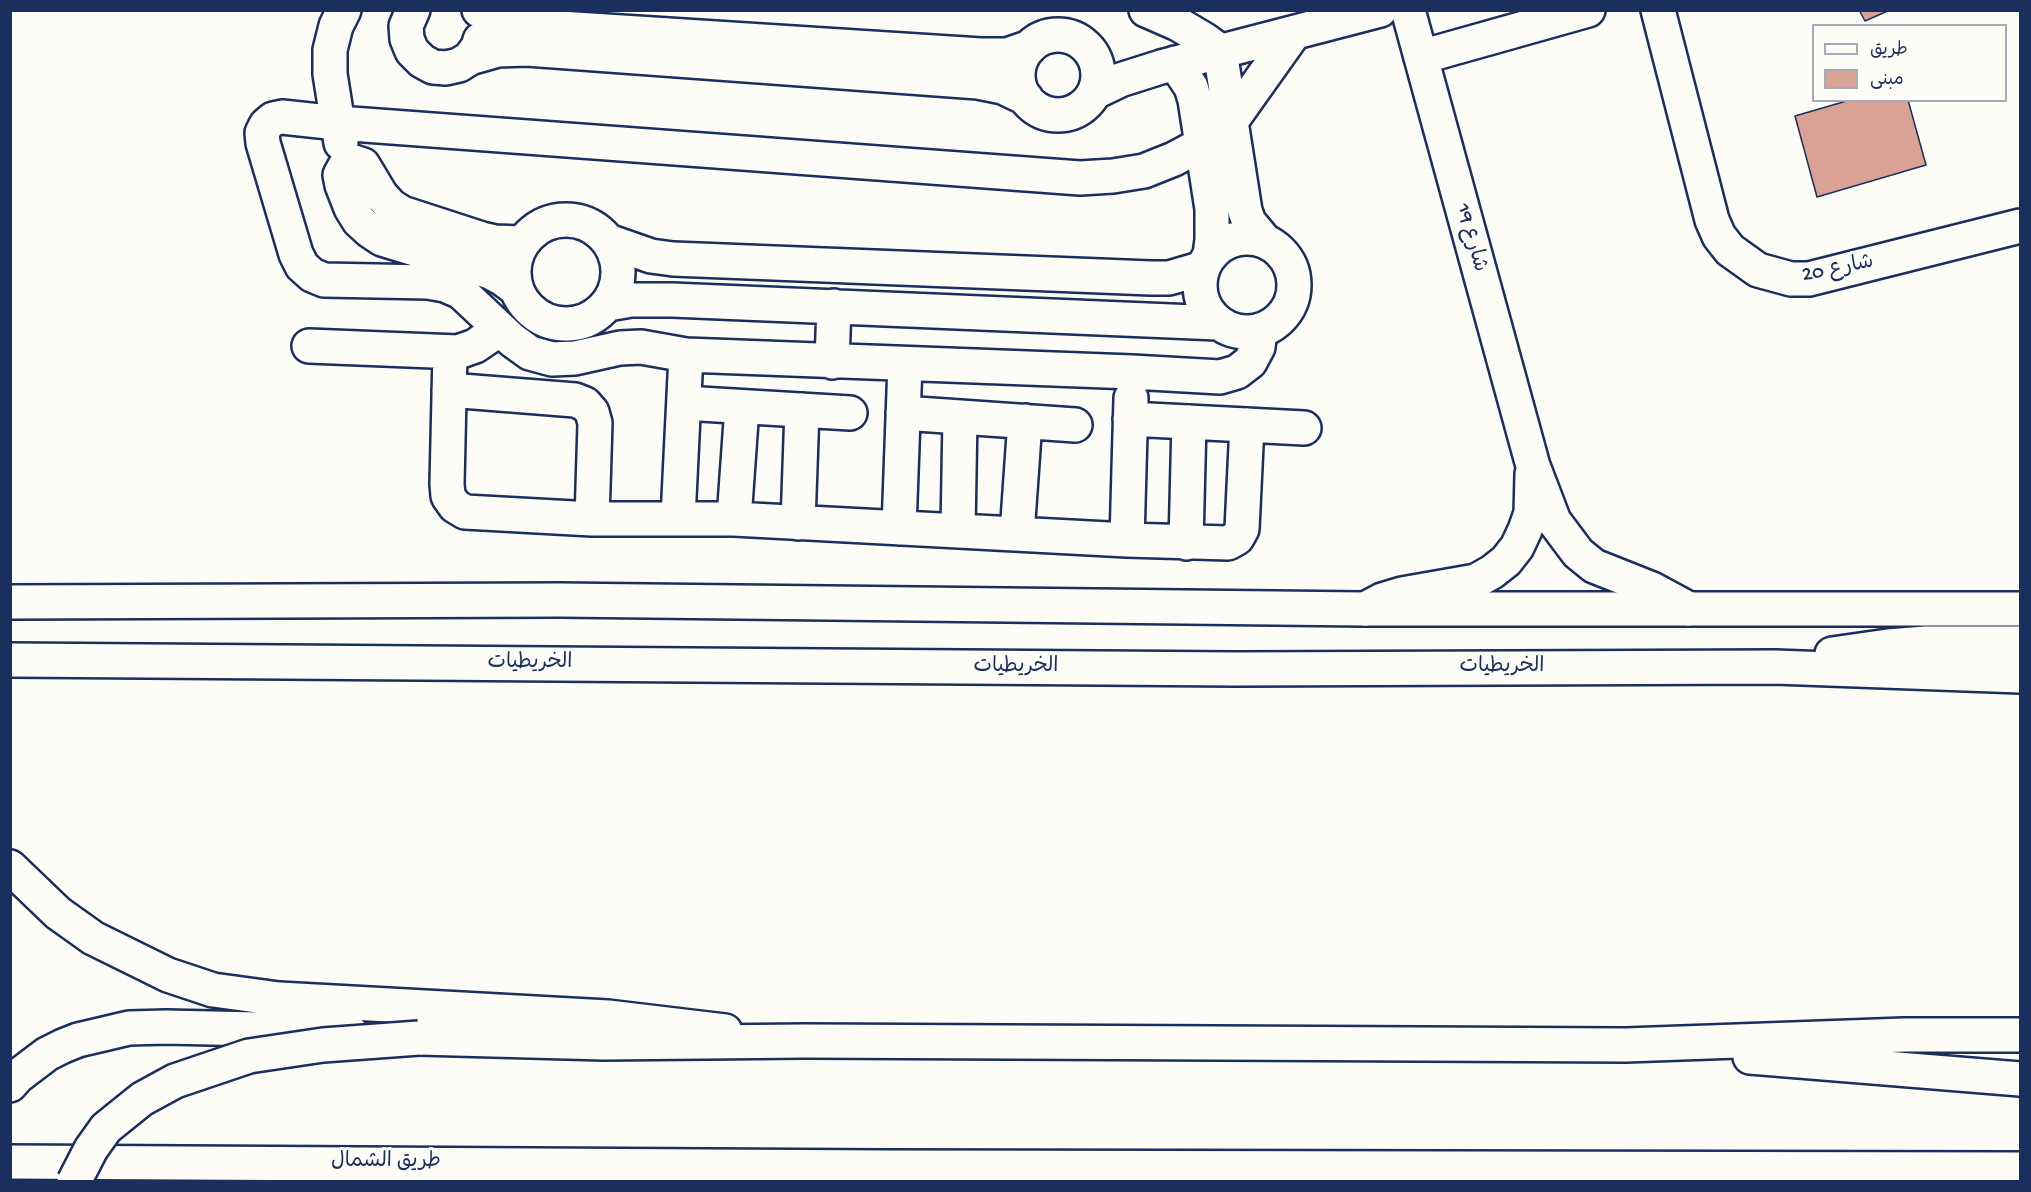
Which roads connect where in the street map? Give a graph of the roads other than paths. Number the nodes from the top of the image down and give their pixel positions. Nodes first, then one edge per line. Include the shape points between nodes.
1 (344, 10) edge
2 (412, 10) edge
3 (478, 10) edge
4 (618, 10) edge
5 (1146, 10) edge
6 (1159, 10) edge
7 (1173, 10) edge
8 (1380, 10) edge
9 (1408, 10) edge
10 (1588, 10) edge
11 (1658, 10) edge
12 (569, 28) junction
13 (1294, 33) junction
14 (1030, 46) junction
15 (1220, 51) junction
16 (1421, 57) junction
17 (470, 58) junction
18 (1175, 63) junction
19 (1095, 92) junction
20 (1026, 98) junction
21 (338, 123) junction
22 (1230, 123) junction
23 (1202, 144) junction
24 (345, 166) junction
25 (2020, 226) edge
26 (1264, 240) junction
27 (608, 241) junction
28 (522, 243) junction
29 (1207, 262) junction
30 (515, 288) junction
31 (608, 304) junction
32 (834, 306) junction
33 (1218, 322) junction
34 (500, 329) junction
35 (1260, 330) junction
36 (309, 346) dead end
37 (450, 353) junction
38 (686, 355) junction
39 (832, 362) junction
40 (905, 364) junction
41 (1132, 372) junction
42 (449, 390) junction
43 (684, 404) junction
44 (742, 407) junction
45 (802, 411) junction
46 (850, 413) dead end
47 (903, 413) junction
48 (960, 417) junction
49 (1130, 419) junction
50 (1025, 421) junction
51 (1189, 422) junction
52 (1247, 424) junction
53 (1075, 425) dead end
54 (1304, 428) dead end
55 (1533, 466) junction
56 (678, 518) junction
57 (592, 519) junction
58 (734, 519) junction
59 (798, 523) junction
60 (899, 528) junction
61 (958, 531) junction
62 (1017, 534) junction
63 (1127, 540) junction
64 (1186, 543) junction
65 (18, 596) edge
66 (1364, 609) junction
67 (1689, 609) junction
68 (2020, 609) edge
69 (2020, 644) edge
70 (10, 660) edge
71 (1775, 667) junction
72 (2020, 676) edge
73 (10, 867) edge
74 (606, 1030) junction
75 (2020, 1035) edge
76 (419, 1038) junction
77 (1626, 1045) junction
78 (2020, 1079) edge
79 (10, 1085) edge
80 (10, 1162) edge
81 (2020, 1169) edge
82 (74, 1182) edge

1 - 21 main road via 330,50
2 - 17 main road via 406,26 407,39 422,61 446,68
3 - 12 main road via 515,23
3 - 17 main road via 482,34
4 - 12 main road
5 - 15 main road via 1178,24
6 - 7 main road
8 - 13 main road
9 - 16 main road, شارع 19
10 - 16 main road
11 - 25 main road, شارع 20 via 1712,220 1730,250 1758,270 1791,279 1809,279
12 - 14 main road via 994,56
13 - 15 main road
13 - 22 main road
14 - 19 main road via 1055,35 1081,42 1097,64
14 - 20 main road via 1019,72
15 - 18 main road
15 - 22 main road
16 - 55 main road, شارع 19
17 - 20 main road via 498,50 527,49 966,81 1003,87
18 - 19 main road
18 - 23 main road via 1191,87
19 - 20 main road via 1087,103 1062,115 1048,114
21 - 23 main road via 1080,178 1144,171
21 - 24 main road
21 - 34 main road via 282,117 273,119 262,133 302,266 324,280 445,285 461,292
22 - 23 main road
22 - 26 main road via 1245,211
23 - 29 main road via 1212,209
24 - 28 main road via 354,162 363,165 381,195 402,213 495,242
24 - 30 main road via 340,175 351,208 370,231 396,244 490,272
26 - 29 main road via 1235,239 1221,245
26 - 35 main road via 1287,258 1295,286 1285,314
27 - 28 main road via 597,229 565,219 533,231
27 - 29 main road via 651,256 685,260 1151,278 1169,278
27 - 31 main road via 616,256 618,272
28 - 30 main road via 514,265
29 - 33 main road via 1200,283 1202,298
30 - 31 main road via 534,315 565,325 582,323
31 - 32 main road via 672,300
32 - 33 main road
32 - 39 main road
33 - 35 main road via 1245,332
34 - 37 main road via 467,350
34 - 38 main road via 530,353 552,359 641,347
35 - 41 main road via 1258,347 1250,362 1237,372 1220,377
36 - 37 main road
37 - 42 main road
38 - 39 main road
38 - 43 main road
39 - 40 main road
40 - 41 main road
40 - 47 main road
41 - 49 main road
42 - 57 main road via 585,404 595,423
42 - 57 main road via 447,484 454,506 465,512
43 - 44 main road
43 - 56 main road
44 - 45 main road
44 - 58 main road
45 - 46 main road
45 - 59 main road
47 - 48 main road
47 - 60 main road
48 - 50 main road
48 - 61 main road
49 - 51 main road
49 - 63 main road
50 - 53 main road
50 - 62 main road
51 - 52 main road
51 - 64 main road
52 - 54 main road
52 - 64 main road via 1242,529 1228,543
55 - 66 main road, شارع 19 via 1528,522 1506,561 1476,581 1402,594
55 - 67 main road, شارع 19 via 1554,521 1578,553 1594,566
56 - 57 main road
56 - 58 main road
58 - 59 main road
59 - 60 main road
60 - 61 main road
61 - 62 main road
62 - 63 main road
63 - 64 main road
65 - 66 main road
66 - 67 main road
67 - 68 main road
69 - 71 main road via 1888,646
70 - 71 main road, الخريطيات via 1224,669
71 - 72 main road, الخريطيات
73 - 74 main road via 58,913 93,939 168,975 213,990
74 - 76 main road
74 - 77 main road via 806,1041
75 - 77 main road
76 - 79 main road, bridge via 302,1030 129,1028 63,1046 47,1054
76 - 82 main road, bridge via 323,1045 249,1056 175,1081 142,1099 106,1128
77 - 78 main road
80 - 81 main road, طريق الشمال

